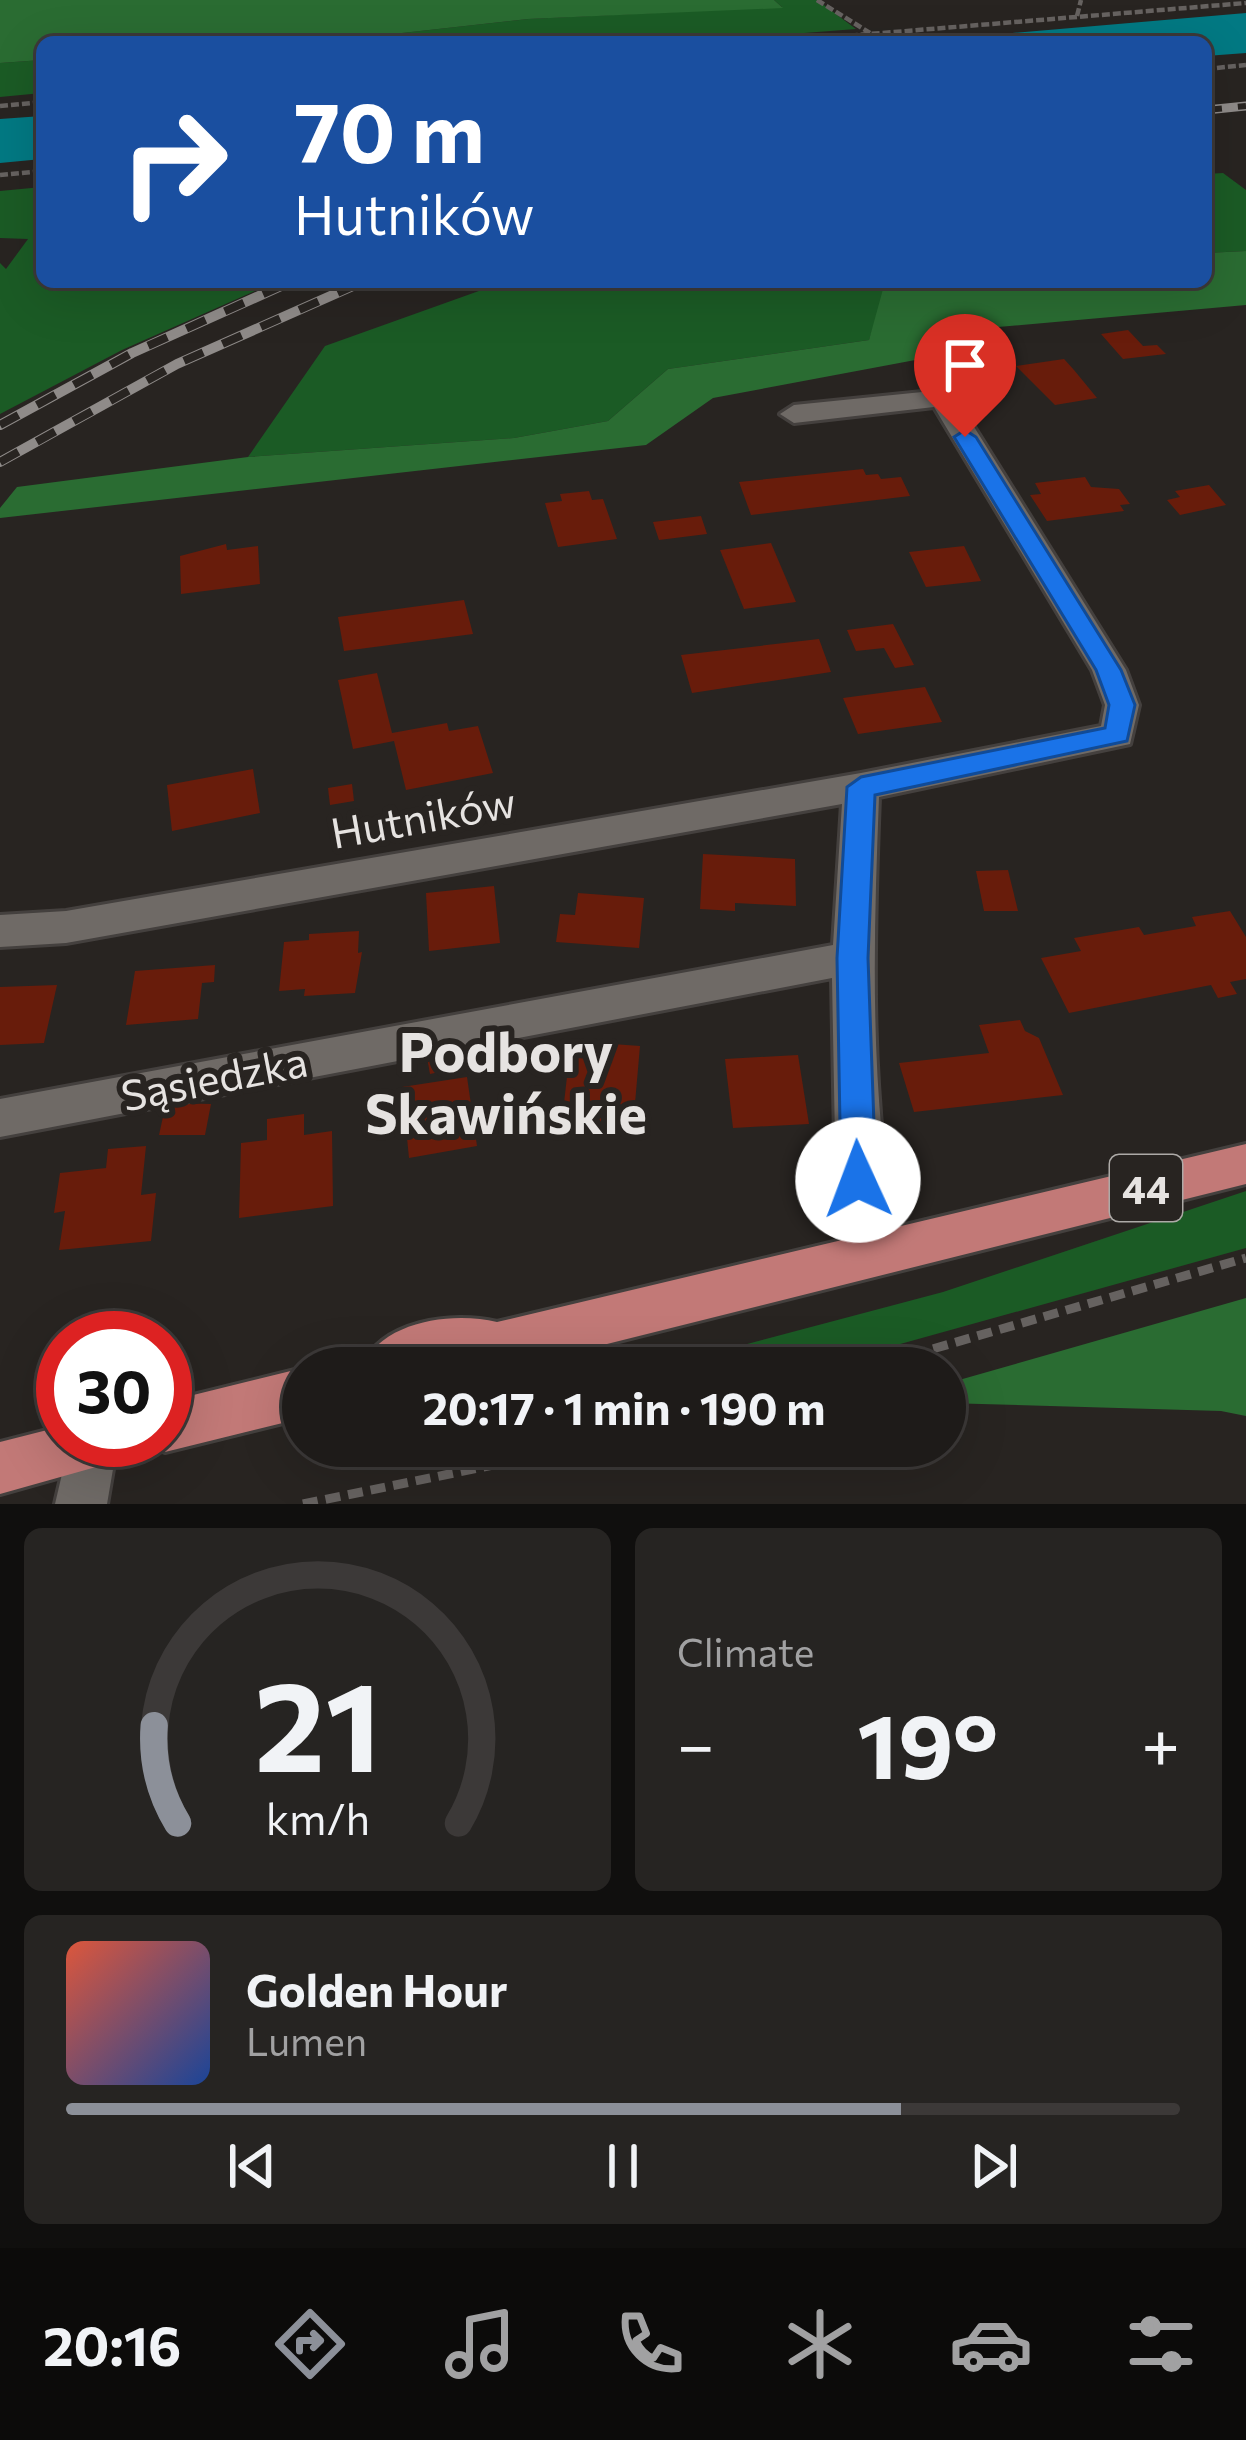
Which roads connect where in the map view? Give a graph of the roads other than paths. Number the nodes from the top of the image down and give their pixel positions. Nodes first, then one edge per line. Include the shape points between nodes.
1 (794, 415) dead end
2 (861, 787) junction
3 (0, 931) edge
4 (852, 958) junction
5 (0, 1118) edge
6 (1246, 1164) edge
7 (875, 1254) junction
8 (434, 1347) edge
9 (472, 1347) edge
10 (514, 1347) edge
11 (282, 1398) edge
12 (192, 1420) edge
13 (36, 1459) edge
14 (94, 1467) edge
15 (0, 1468) edge
16 (81, 1504) edge

1 - 2 street, Hutników via 942,398 1122,705 1117,735
2 - 3 street, Hutników via 89,923
2 - 4 street
4 - 5 street, Sąsiedzka
4 - 7 street via 858,1180
6 - 7 main road, 44
7 - 10 main road, 44
8 - 9 main road, 44 via 470,1338
11 - 12 main road
13 - 15 main road
14 - 16 street

